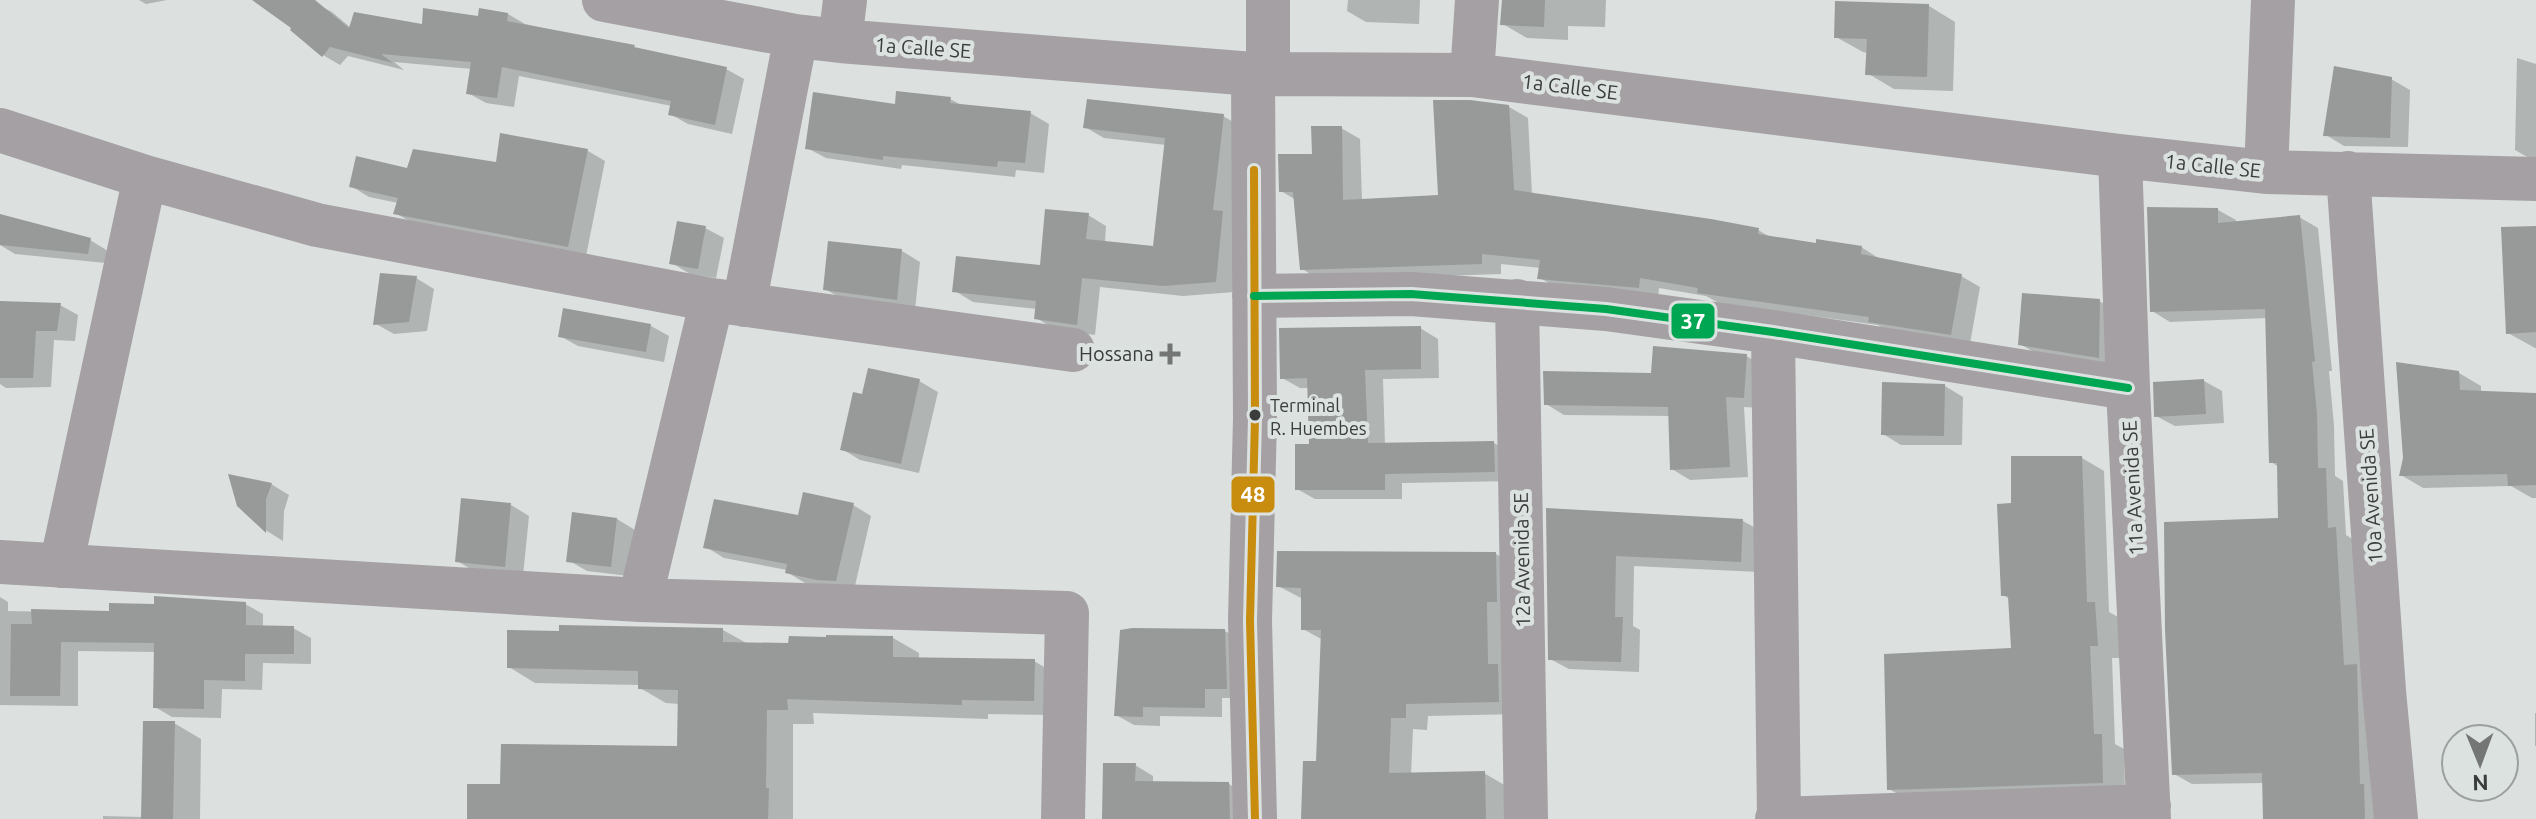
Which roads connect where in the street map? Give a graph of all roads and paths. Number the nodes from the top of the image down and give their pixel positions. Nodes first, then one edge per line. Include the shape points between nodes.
1 (604, 0) edge
2 (1268, 0) edge
3 (1477, 0) edge
4 (2273, 0) edge
5 (842, 21) edge
6 (796, 36) junction
7 (1261, 73) junction
8 (1472, 75) junction
9 (0, 130) edge
10 (2120, 156) junction
11 (2266, 172) junction
12 (2348, 173) junction
13 (145, 177) junction
14 (2536, 179) edge
15 (1254, 296) junction
16 (1517, 301) junction
17 (728, 303) junction
18 (1773, 332) junction
19 (1073, 350) dead end
20 (2128, 388) junction
21 (0, 562) edge
22 (61, 566) junction
23 (640, 600) junction
24 (2149, 812) edge
25 (1063, 819) edge
26 (1255, 819) edge
27 (1526, 819) edge
28 (1778, 819) edge
29 (2396, 819) edge

1 - 6 street, 1a Calle SE
2 - 7 street
3 - 8 street
4 - 11 street
5 - 6 street, 1a Calle SE
5 - 7 street, 1a Calle SE
6 - 17 street
7 - 8 street, 1a Calle SE
7 - 15 street
8 - 10 street, 1a Calle SE
9 - 13 street
10 - 11 street, 1a Calle SE
10 - 20 street, 11a Avenida SE
11 - 12 street, 1a Calle SE
12 - 14 street, 1a Calle SE
12 - 29 street, 10a Avenida SE
13 - 17 street via 317,225
13 - 22 street
15 - 16 street via 1411,294
15 - 26 street via 1250,621
16 - 18 street
16 - 27 street, 12a Avenida SE
17 - 19 street
17 - 23 street
18 - 20 street
18 - 28 street
20 - 24 street, 11a Avenida SE
21 - 22 street
22 - 23 street
23 - 25 street via 1067,613
24 - 28 street

